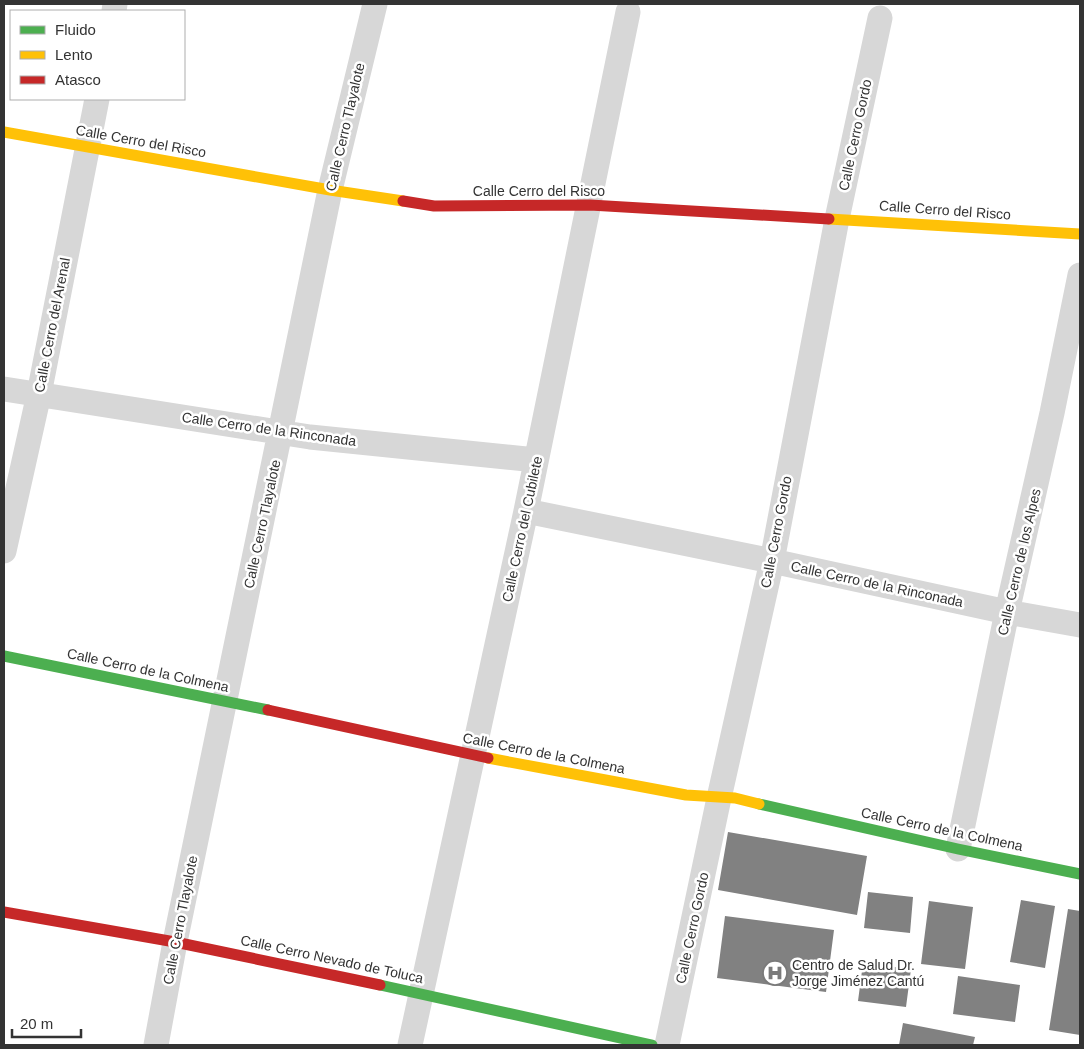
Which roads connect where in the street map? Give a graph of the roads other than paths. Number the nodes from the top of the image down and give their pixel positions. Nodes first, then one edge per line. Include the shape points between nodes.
1 (375, 4) edge
2 (628, 12) dead end
3 (880, 18) dead end
4 (97, 100) edge
5 (4, 132) edge
6 (88, 146) junction
7 (330, 190) junction
8 (590, 205) junction
9 (837, 219) junction
10 (1080, 234) edge
11 (1080, 275) edge
12 (4, 389) edge
13 (39, 394) junction
14 (281, 432) junction
15 (536, 460) junction
16 (526, 511) junction
17 (4, 550) edge
18 (772, 560) junction
19 (1007, 612) junction
20 (1080, 625) edge
21 (4, 656) edge
22 (226, 701) junction
23 (473, 755) junction
24 (719, 798) junction
25 (958, 849) junction
26 (1080, 874) edge
27 (4, 912) edge
28 (176, 942) junction
29 (421, 993) junction
30 (156, 1045) edge
31 (410, 1045) edge
32 (652, 1045) edge
33 (667, 1045) edge

1 - 7 street, Calle Cerro Tlayalote
2 - 8 street, Calle Cerro del Cubilete
3 - 9 street, Calle Cerro Gordo
4 - 6 street, Calle Cerro del Arenal
5 - 6 street, Calle Cerro del Risco
6 - 7 street, Calle Cerro del Risco
6 - 13 street, Calle Cerro del Arenal
7 - 8 street, Calle Cerro del Risco via 434,206
7 - 14 street, Calle Cerro Tlayalote
8 - 9 street, Calle Cerro del Risco
8 - 15 street, Calle Cerro del Cubilete
9 - 10 street, Calle Cerro del Risco
9 - 18 street, Calle Cerro Gordo
11 - 19 street, Calle Cerro de los Alpes
12 - 13 street, Calle Cerro de la Rinconada
13 - 14 street, Calle Cerro de la Rinconada
13 - 17 street, Calle Cerro del Arenal
14 - 15 street, Calle Cerro de la Rinconada
14 - 22 street, Calle Cerro Tlayalote
15 - 16 street, Calle Cerro del Cubilete
16 - 18 street, Calle Cerro de la Rinconada
16 - 23 street, Calle Cerro del Cubilete
18 - 19 street, Calle Cerro de la Rinconada
18 - 24 street, Calle Cerro Gordo
19 - 20 street, Calle Cerro de la Rinconada
19 - 25 street, Calle Cerro de los Alpes
21 - 22 street, Calle Cerro de la Colmena
22 - 23 street, Calle Cerro de la Colmena
22 - 28 street, Calle Cerro Tlayalote
23 - 24 street, Calle Cerro de la Colmena via 686,795
23 - 29 street, Calle Cerro del Cubilete
24 - 25 street, Calle Cerro de la Colmena via 734,798
24 - 33 street, Calle Cerro Gordo
25 - 26 street, Calle Cerro de la Colmena
27 - 28 street, Calle Cerro Nevado de Toluca
28 - 29 street, Calle Cerro Nevado de Toluca
28 - 30 street, Calle Cerro Tlayalote
29 - 31 street, Calle Cerro del Cubilete
29 - 32 street, Calle Cerro Nevado de Toluca

